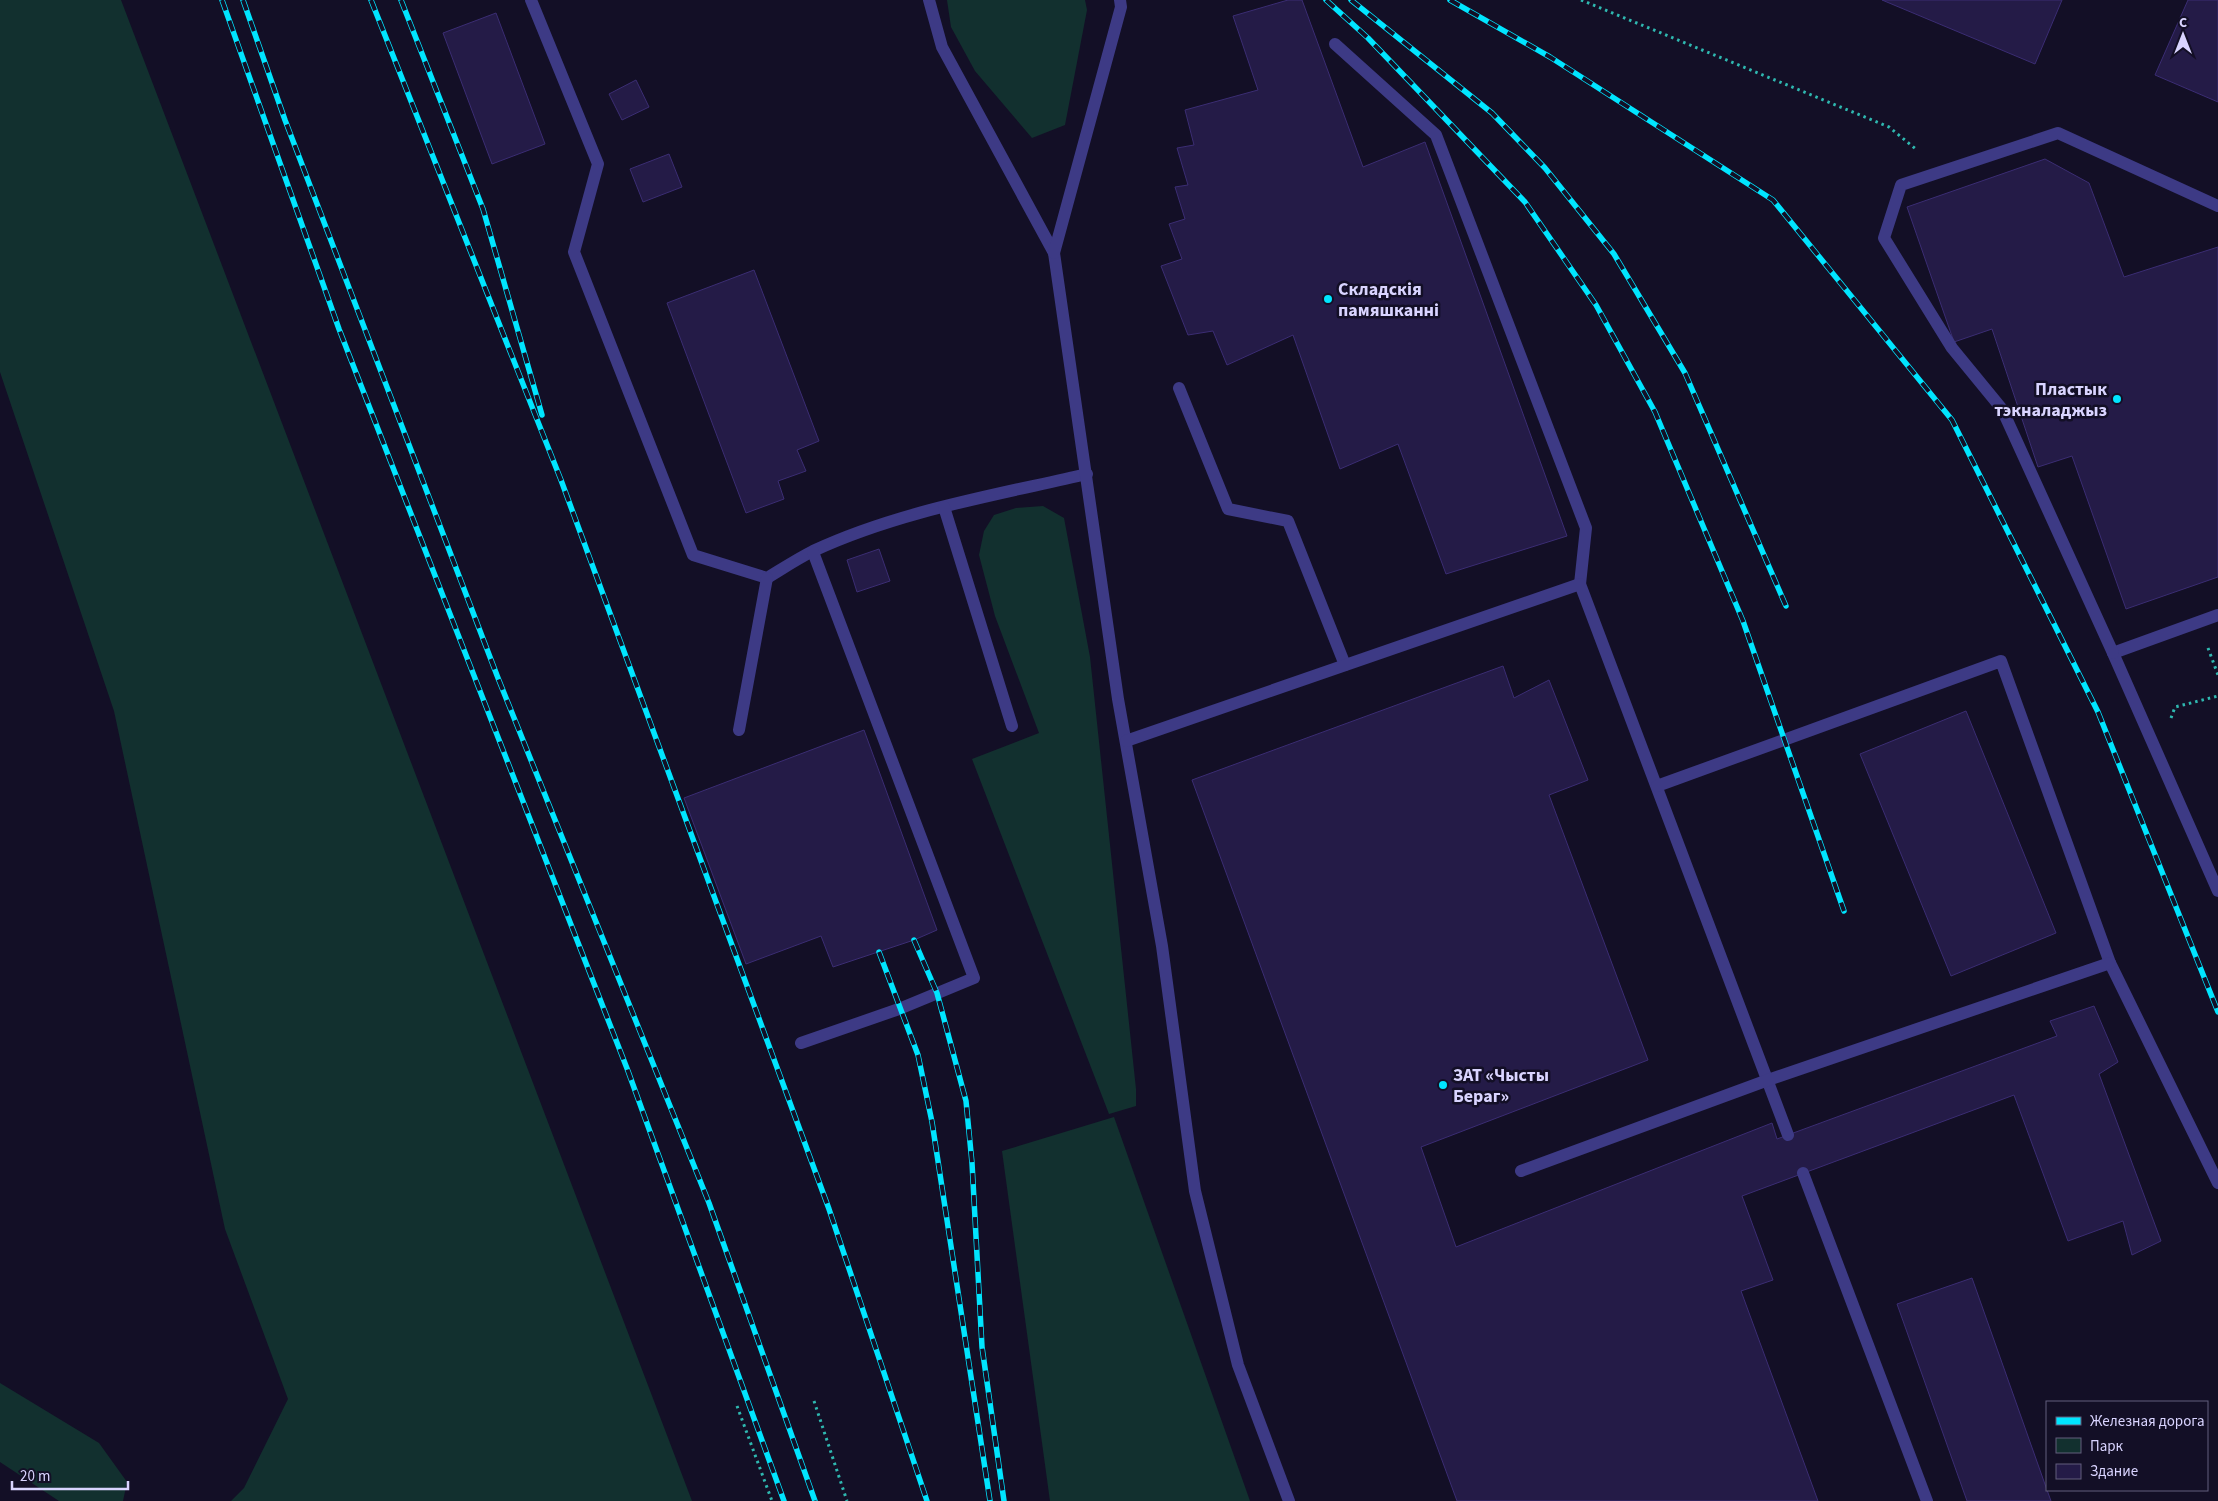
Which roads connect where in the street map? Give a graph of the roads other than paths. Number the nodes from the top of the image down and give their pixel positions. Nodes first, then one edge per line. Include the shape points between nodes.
1 (530, 0) edge
2 (929, 0) edge
3 (1120, 0) edge
4 (1335, 44) dead end
5 (2218, 206) edge
6 (1054, 254) junction
7 (1179, 388) dead end
8 (1087, 474) junction
9 (944, 507) junction
10 (812, 552) junction
11 (767, 578) junction
12 (1580, 584) junction
13 (2218, 615) edge
14 (2113, 653) junction
15 (1345, 665) junction
16 (1012, 726) dead end
17 (739, 730) dead end
18 (1126, 741) junction
19 (1656, 786) junction
20 (2218, 892) edge
21 (2110, 963) junction
22 (801, 1043) dead end
23 (1768, 1080) junction
24 (1788, 1135) dead end
25 (1521, 1171) dead end
26 (1803, 1173) dead end
27 (2218, 1183) edge
28 (1289, 1501) edge
29 (1927, 1501) edge

1 - 11 lane via 598,164 574,252 693,555
2 - 6 lane via 942,47
3 - 6 lane via 1121,7
4 - 12 lane via 1436,135 1586,528
5 - 14 lane via 2058,133 1901,185 1884,238 1952,348 2002,409
6 - 8 lane
7 - 15 lane via 1228,509 1288,521
8 - 9 lane
8 - 18 lane
9 - 10 lane via 880,525
9 - 16 lane
10 - 11 lane
10 - 22 lane via 974,978 899,1009
11 - 17 lane
12 - 15 lane
12 - 19 lane
13 - 14 lane
14 - 20 lane
15 - 18 lane
18 - 28 lane via 1162,946 1195,1191 1238,1365
19 - 21 lane via 2000,661
19 - 23 lane
21 - 23 lane
21 - 27 lane
23 - 24 lane
23 - 25 lane
26 - 29 lane

